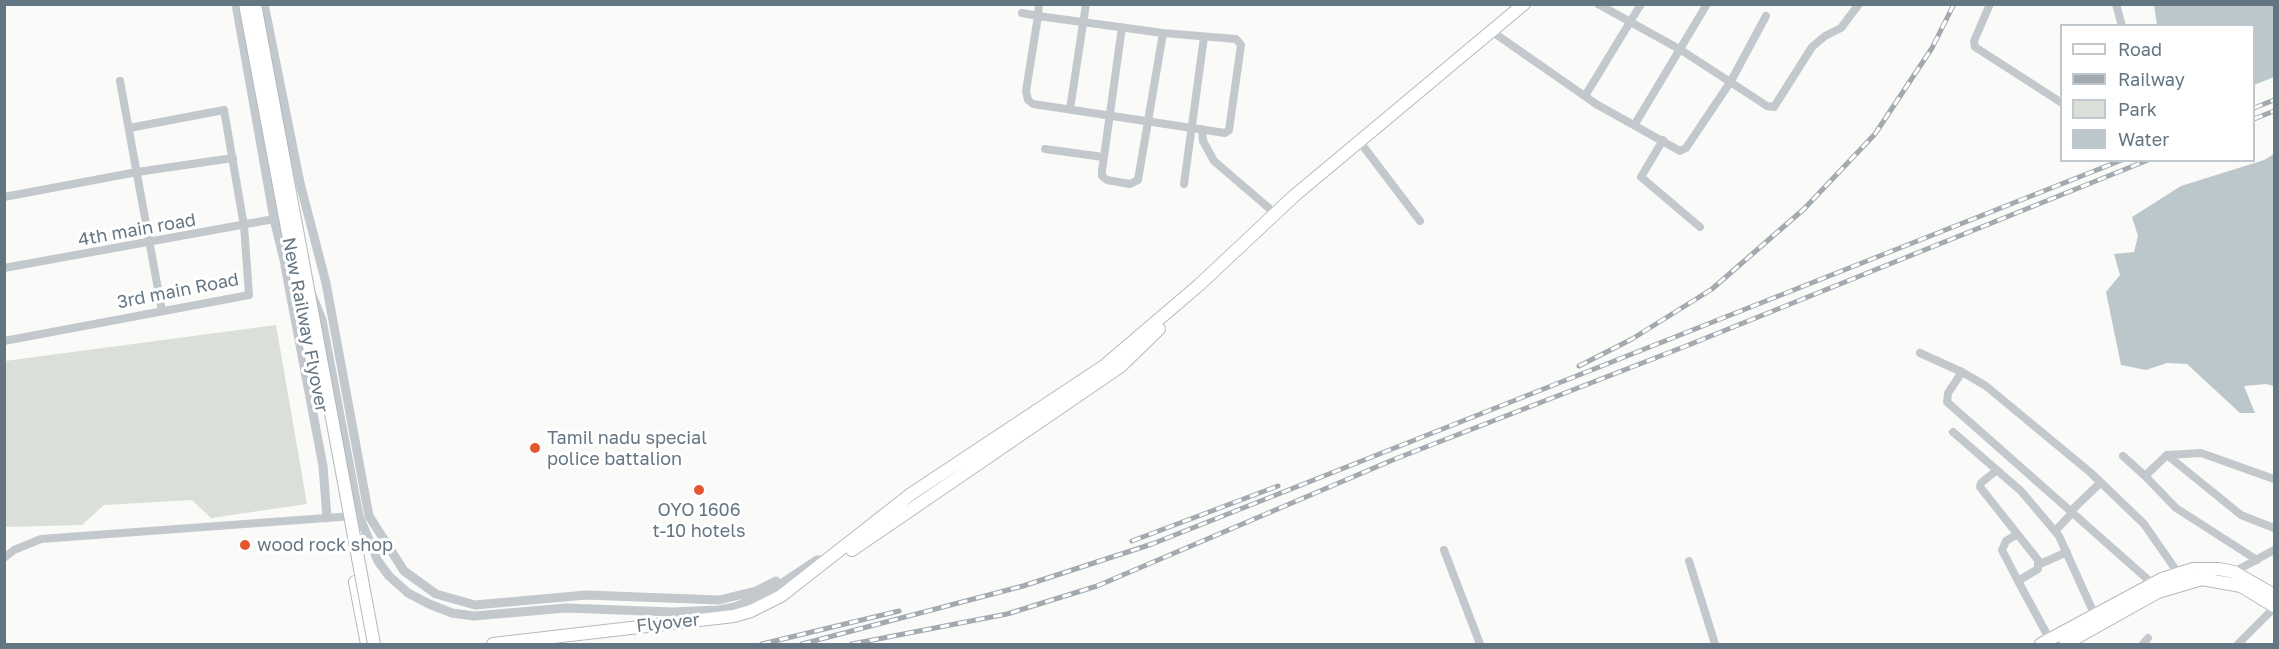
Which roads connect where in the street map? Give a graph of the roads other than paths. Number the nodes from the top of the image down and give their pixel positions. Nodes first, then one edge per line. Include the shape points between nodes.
1 (236, 4) edge
2 (245, 4) edge
3 (255, 4) edge
4 (264, 4) edge
5 (1039, 4) edge
6 (1086, 4) edge
7 (1524, 4) edge
8 (1535, 4) edge
9 (1598, 4) edge
10 (1641, 4) edge
11 (1707, 4) edge
12 (1859, 4) edge
13 (1990, 4) edge
14 (2116, 4) edge
15 (1022, 13) dead end
16 (1038, 16) junction
17 (1766, 16) dead end
18 (1083, 22) junction
19 (1630, 24) junction
20 (2121, 24) edge
21 (1122, 27) junction
22 (1163, 33) junction
23 (1497, 35) junction
24 (1204, 37) junction
25 (1681, 50) junction
26 (120, 81) dead end
27 (1731, 81) junction
28 (1585, 96) junction
29 (2060, 102) edge
30 (1070, 109) junction
31 (1111, 117) junction
32 (1148, 122) junction
33 (1635, 124) junction
34 (1191, 127) junction
35 (129, 128) junction
36 (1202, 129) junction
37 (1663, 140) junction
38 (1363, 146) junction
39 (1046, 149) dead end
40 (1103, 157) junction
41 (232, 158) junction
42 (137, 172) junction
43 (1184, 184) dead end
44 (4, 197) edge
45 (1277, 214) junction
46 (274, 219) junction
47 (1420, 221) dead end
48 (244, 226) junction
49 (1700, 227) dead end
50 (150, 243) junction
51 (285, 262) junction
52 (4, 268) edge
53 (326, 283) junction
54 (162, 311) junction
55 (4, 341) edge
56 (1920, 352) dead end
57 (1962, 372) junction
58 (1953, 432) dead end
59 (2168, 455) junction
60 (2123, 456) dead end
61 (1996, 470) junction
62 (2145, 476) junction
63 (2274, 479) edge
64 (2100, 483) junction
65 (2072, 511) junction
66 (359, 516) junction
67 (369, 516) junction
68 (327, 518) junction
69 (2274, 528) edge
70 (2055, 531) junction
71 (2016, 535) junction
72 (1444, 550) dead end
73 (2274, 550) edge
74 (2067, 552) junction
75 (4, 558) edge
76 (2257, 560) junction
77 (1689, 561) dead end
78 (2040, 564) junction
79 (815, 569) junction
80 (2234, 572) junction
81 (2178, 573) junction
82 (2018, 581) junction
83 (2153, 584) junction
84 (2274, 595) edge
85 (2274, 607) edge
86 (2097, 621) junction
87 (2046, 642) edge
88 (2070, 643) edge
89 (367, 645) edge
90 (374, 645) edge
91 (493, 645) edge
92 (550, 645) edge
93 (1480, 645) edge
94 (1715, 645) edge
95 (2238, 645) edge

1 - 46 street
2 - 89 main road, New Railway Flyover, bridge
3 - 90 main road, New Railway Flyover, bridge
4 - 53 street via 300,183
5 - 16 street
6 - 18 street
7 - 45 main road
8 - 23 main road
9 - 19 street
10 - 19 street
11 - 25 street
12 - 27 street via 1841,28 1812,47 1774,107
13 - 29 street via 1975,47
14 - 20 street
15 - 16 street
16 - 18 street
16 - 30 street via 1028,100
17 - 27 street
18 - 21 street
18 - 30 street
19 - 25 street
19 - 28 street
21 - 22 street
21 - 31 street
22 - 24 street
22 - 32 street
23 - 28 street
23 - 38 main road
24 - 34 street
24 - 36 street via 1236,39 1241,45 1229,130 1226,133
25 - 27 street
25 - 33 street
26 - 35 street
27 - 37 street via 1683,150
28 - 33 street
30 - 31 street
31 - 32 street
31 - 40 street
32 - 34 street
32 - 40 street via 1138,180 1107,180 1102,176
33 - 37 street
34 - 36 street
34 - 43 street
35 - 41 street, 3rd main Road via 224,110
35 - 42 street
36 - 45 street via 1203,141 1214,161
37 - 49 street via 1641,177
38 - 45 main road
38 - 47 street
39 - 40 street
41 - 42 street
41 - 48 street, 3rd main Road
42 - 44 street
42 - 50 street
45 - 79 main road, Flyover via 1121,366
46 - 48 street, 4th main road
46 - 51 street
48 - 50 street, 4th main road
48 - 54 street, 3rd main Road via 249,295
50 - 52 street, 4th main road
50 - 54 street
51 - 53 street via 293,261 320,274
51 - 66 street via 315,298 322,320
51 - 68 street via 323,466
53 - 67 street
54 - 55 street, 3rd main Road
56 - 57 street
57 - 64 street via 1986,386
57 - 65 street via 1948,393 1947,402
58 - 61 street
59 - 62 street
59 - 63 street via 2201,453
59 - 69 street via 2241,515
60 - 62 street
61 - 70 street via 2021,491
61 - 71 street via 1980,487
62 - 76 street via 2176,508
64 - 65 street
64 - 81 street via 2144,524
65 - 70 street
65 - 83 street
66 - 67 street
66 - 68 street
66 - 79 street via 378,561 402,587 429,604 474,616 566,608 719,610 766,594
67 - 79 street via 404,571 436,594 475,604 586,595 719,600 756,591 804,564
68 - 75 street via 41,539
70 - 74 street
71 - 78 street
71 - 82 street via 2006,541 2002,550
72 - 93 street
73 - 76 street
74 - 78 street
74 - 86 street
76 - 80 street
77 - 94 street
78 - 82 street
79 - 91 main road, Flyover via 766,605 734,616
79 - 92 main road, Flyover via 770,609 742,621
80 - 81 main road via 2207,568
80 - 84 main road
81 - 83 main road
82 - 87 street
83 - 86 main road
85 - 86 main road via 2241,586 2202,579 2158,592
85 - 95 street
86 - 87 main road
86 - 88 main road

